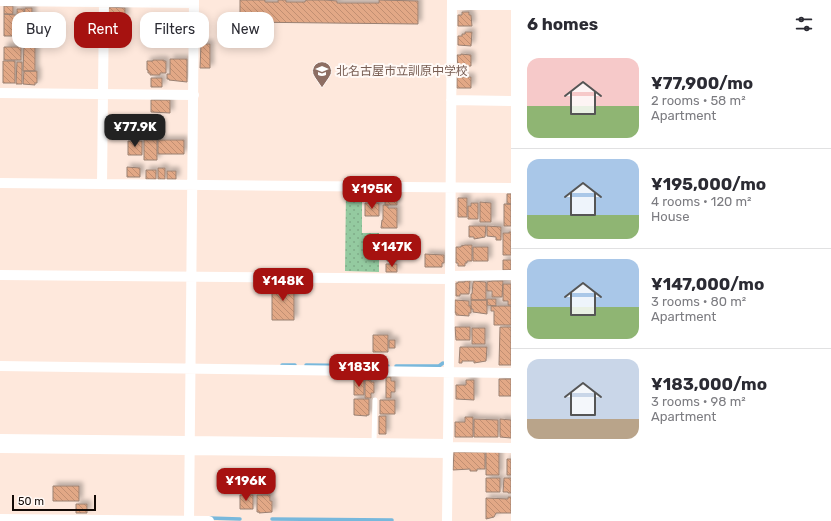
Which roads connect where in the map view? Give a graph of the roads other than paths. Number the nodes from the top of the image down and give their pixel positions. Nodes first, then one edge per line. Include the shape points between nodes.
1 (0, 1) edge
2 (194, 1) edge
3 (104, 2) junction
4 (452, 2) edge
5 (511, 5) edge
6 (0, 92) edge
7 (103, 94) junction
8 (194, 95) junction
9 (451, 100) junction
10 (511, 101) edge
11 (0, 183) edge
12 (102, 184) junction
13 (193, 185) junction
14 (450, 188) junction
15 (511, 188) edge
16 (0, 275) edge
17 (511, 276) edge
18 (192, 277) junction
19 (450, 278) junction
20 (0, 366) edge
21 (191, 368) junction
22 (449, 372) junction
23 (511, 373) edge
24 (374, 400) dead end
25 (0, 439) edge
26 (374, 443) junction
27 (190, 446) junction
28 (0, 448) edge
29 (448, 448) junction
30 (511, 448) edge
31 (0, 519) edge
32 (189, 521) edge
33 (209, 521) edge
34 (446, 521) edge

1 - 3 street
2 - 3 street
2 - 8 street
3 - 7 street
4 - 5 street
4 - 9 street
6 - 7 street
7 - 8 street
7 - 12 street
8 - 13 street
9 - 10 street
9 - 14 street
11 - 12 street
12 - 13 street
13 - 14 street
13 - 18 street
14 - 15 street
14 - 19 street
16 - 18 street
17 - 19 street
18 - 19 street
18 - 21 street
19 - 22 street
20 - 21 street
21 - 22 street
21 - 27 street
22 - 23 street
22 - 29 street
24 - 26 lane
25 - 27 street
26 - 27 street
26 - 29 street
27 - 28 street
27 - 29 street
27 - 32 street
29 - 30 street
29 - 34 street
31 - 32 street
32 - 33 street

